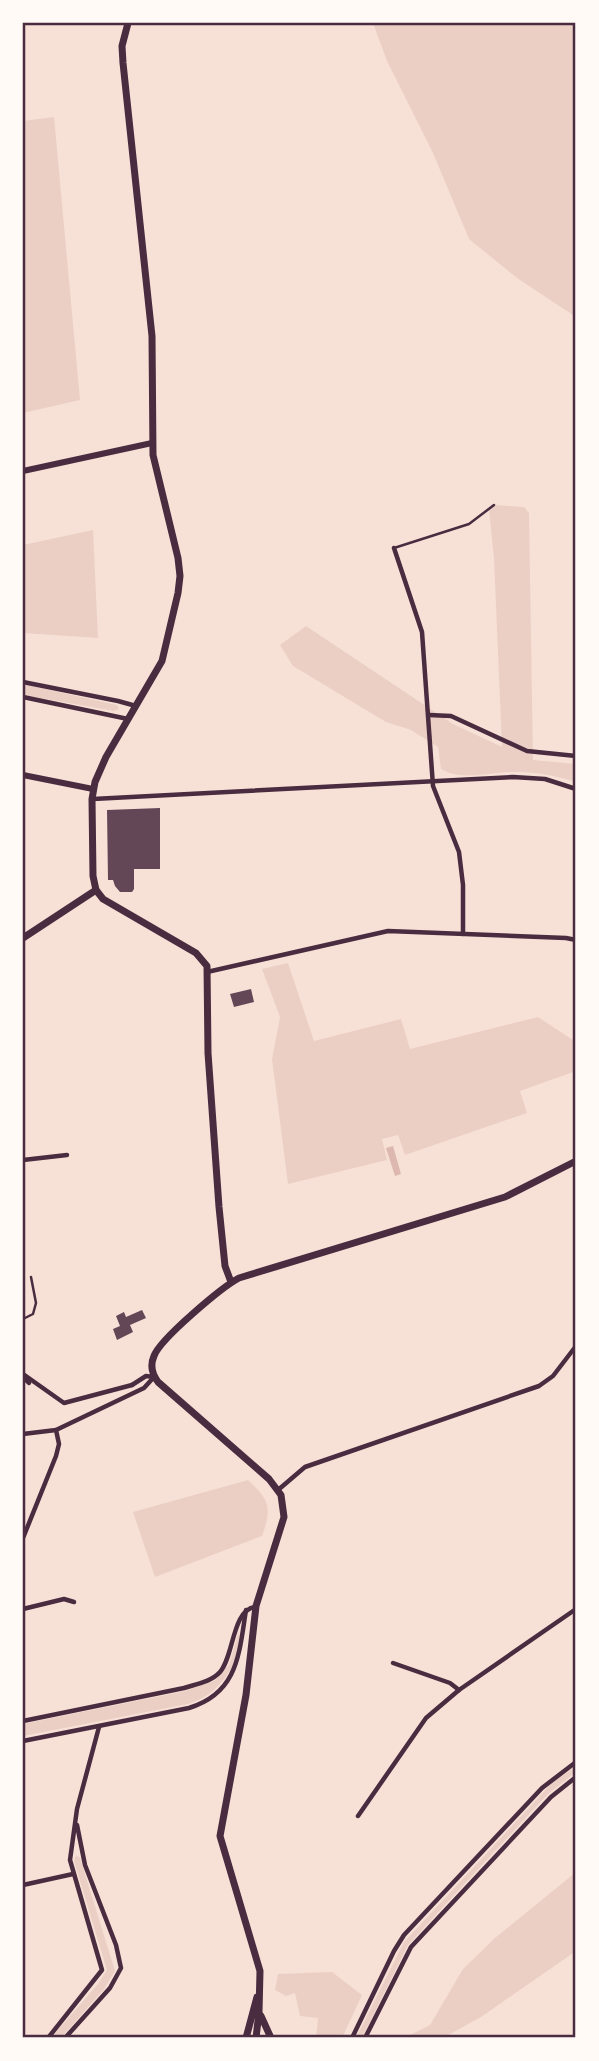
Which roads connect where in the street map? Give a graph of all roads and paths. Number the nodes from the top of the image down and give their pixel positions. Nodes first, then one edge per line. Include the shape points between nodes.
1 (128, 23) edge
2 (152, 443) junction
3 (23, 471) edge
4 (494, 505) dead end
5 (394, 548) joint
6 (23, 682) edge
7 (23, 697) edge
8 (136, 706) junction
9 (429, 715) junction
10 (129, 719) junction
11 (576, 756) edge
12 (23, 775) edge
13 (432, 780) junction
14 (93, 789) junction
15 (576, 789) edge
16 (92, 799) junction
17 (96, 890) junction
18 (463, 934) junction
19 (23, 938) edge
20 (576, 940) edge
21 (207, 972) junction
22 (67, 1156) dead end
23 (23, 1160) edge
24 (574, 1163) edge
25 (31, 1277) dead end
26 (231, 1282) junction
27 (23, 1319) edge
28 (576, 1346) edge
29 (23, 1375) edge
30 (154, 1377) junction
31 (29, 1383) dead end
32 (132, 1385) junction
33 (126, 1395) junction
34 (56, 1430) junction
35 (23, 1434) edge
36 (278, 1490) junction
37 (23, 1538) edge
38 (74, 1602) dead end
39 (256, 1606) junction
40 (23, 1609) edge
41 (576, 1609) edge
42 (246, 1610) junction
43 (393, 1663) dead end
44 (459, 1690) junction
45 (23, 1721) edge
46 (99, 1727) junction
47 (23, 1741) edge
48 (576, 1762) edge
49 (576, 1777) edge
50 (358, 1816) dead end
51 (77, 1820) junction
52 (73, 1874) junction
53 (23, 1885) edge
54 (258, 1993) junction
55 (259, 2012) junction
56 (48, 2038) edge
57 (65, 2038) edge
58 (246, 2038) edge
59 (256, 2038) edge
60 (271, 2038) edge
61 (352, 2038) edge
62 (365, 2038) edge

1 - 2 main road via 122,46 152,336
2 - 3 street
2 - 8 main road via 180,584 162,661
4 - 5 lane via 469,524
5 - 9 street via 422,632
6 - 8 street
7 - 10 street
8 - 10 main road
9 - 11 street via 451,716 527,751
9 - 13 street
10 - 14 main road
12 - 14 street
13 - 15 street via 521,777
13 - 16 street
13 - 18 street via 459,852
14 - 16 main road
16 - 17 main road
17 - 19 main road
17 - 21 main road via 103,899 196,953 205,961
18 - 20 street
18 - 21 street via 384,932
21 - 26 main road via 219,1207
22 - 23 street
24 - 26 main road via 505,1197
25 - 27 lane via 36,1303 33,1314
26 - 30 main road via 159,1347 152,1361
28 - 36 street via 537,1387 306,1467
29 - 31 street
29 - 32 street via 65,1403
30 - 32 street via 146,1376
30 - 33 street via 144,1388
30 - 36 main road
32 - 33 street
33 - 34 street
34 - 35 street
34 - 37 street via 56,1456
36 - 39 main road via 284,1517
38 - 40 street via 64,1599
39 - 42 street
39 - 54 main road via 220,1836 260,1971
41 - 44 street
42 - 45 street via 225,1664 211,1679
42 - 46 street via 235,1669 212,1698 189,1708
43 - 44 street
44 - 50 street via 426,1718
46 - 47 street
46 - 51 street
48 - 61 street via 542,1788 401,1940
49 - 62 street via 551,1797 411,1947
51 - 52 street via 70,1857
51 - 57 street via 83,1858 121,1968
52 - 53 street
52 - 56 street via 102,1970
54 - 55 main road
54 - 58 main road
55 - 59 main road
55 - 60 main road

